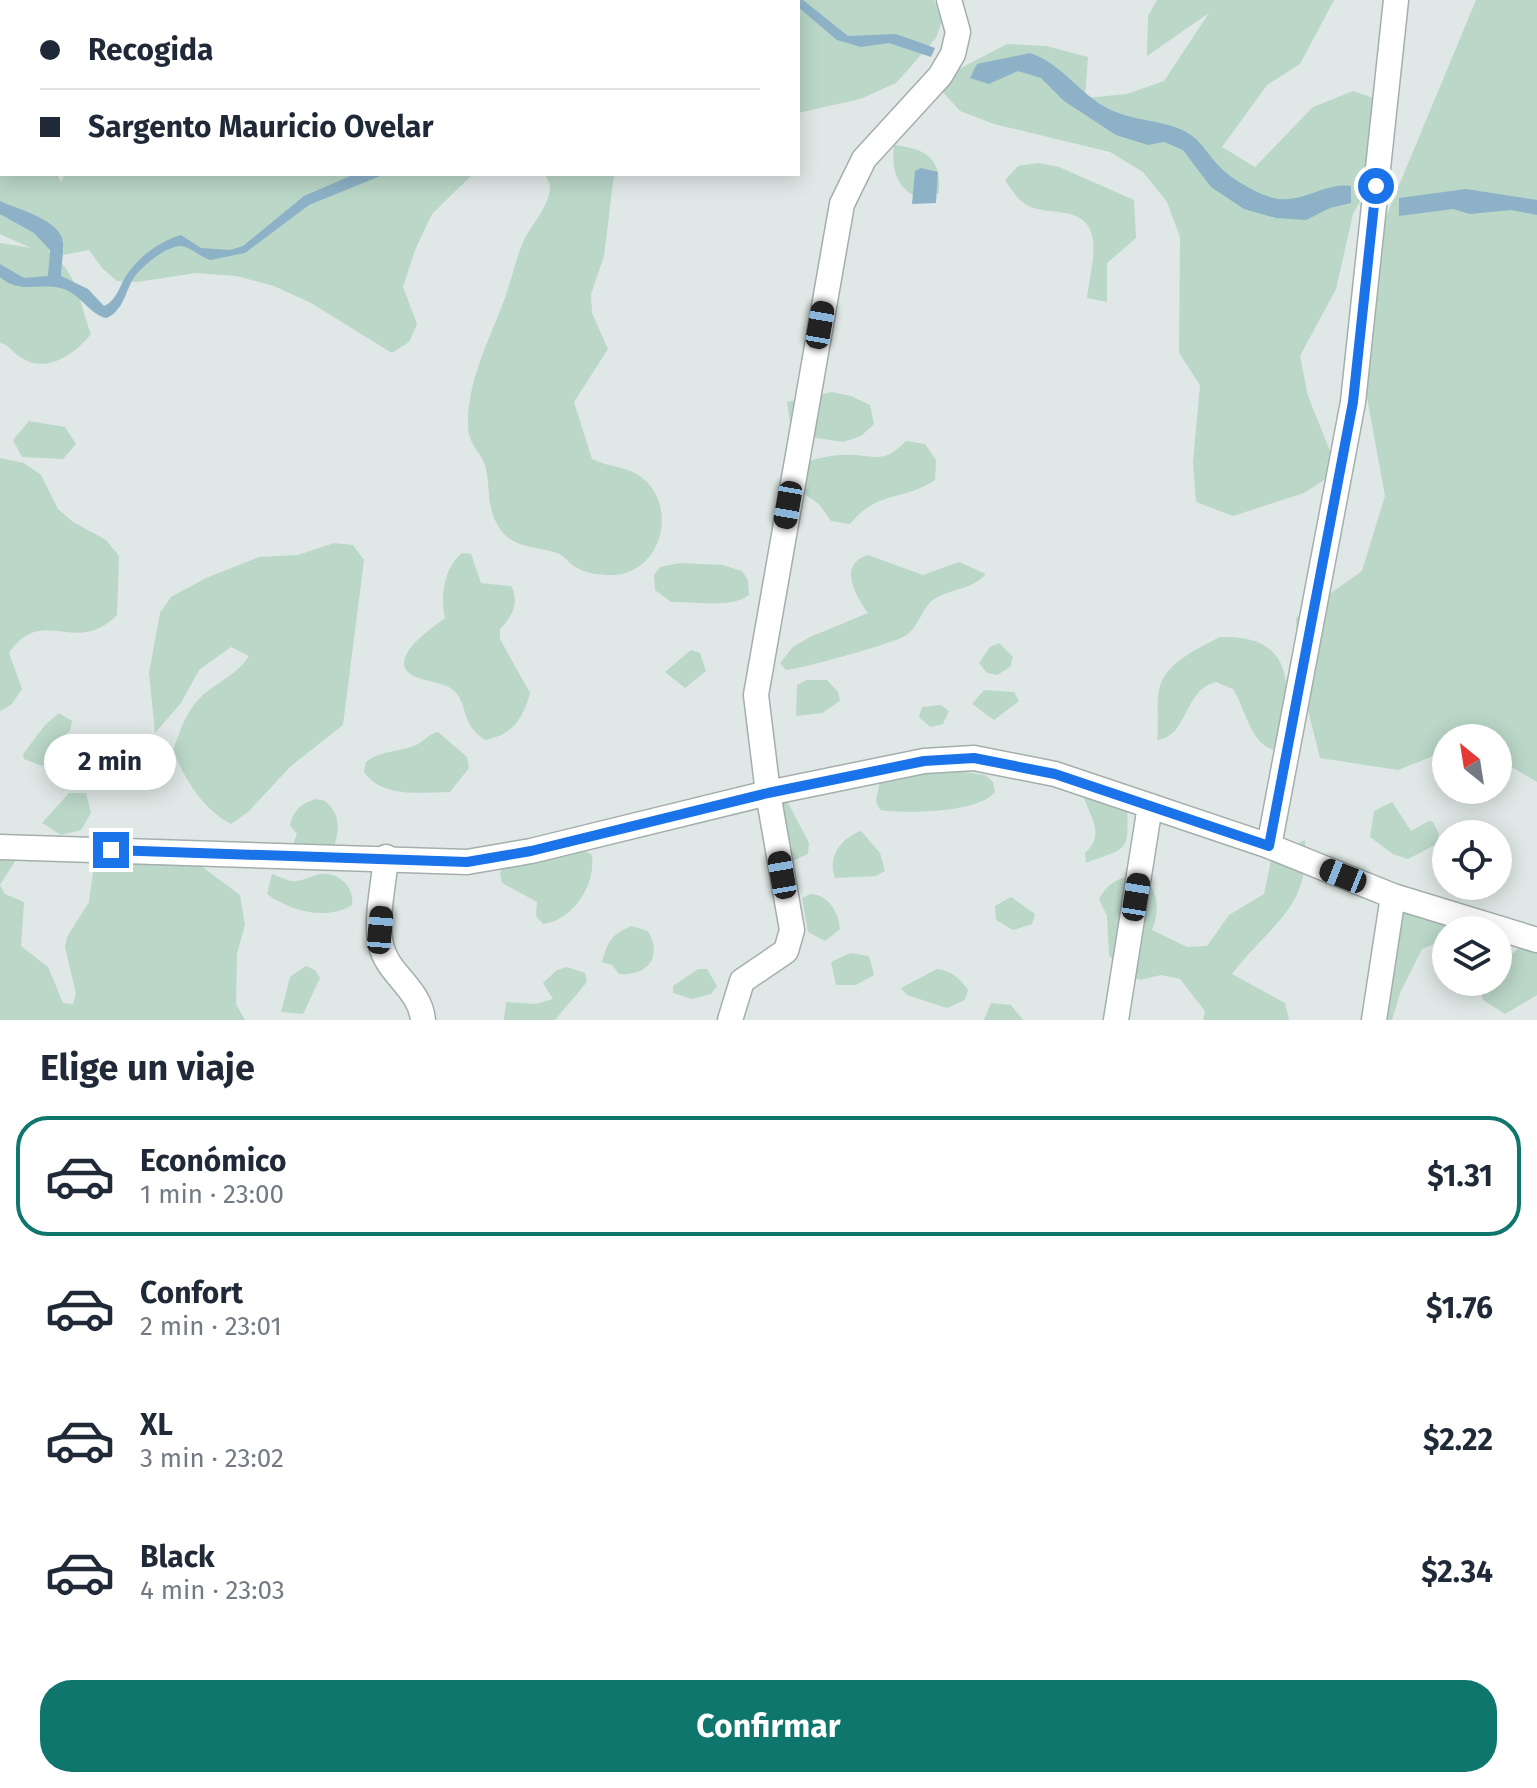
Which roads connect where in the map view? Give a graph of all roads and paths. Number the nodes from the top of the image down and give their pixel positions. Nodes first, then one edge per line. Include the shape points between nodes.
1 (949, 0) edge
2 (1396, 0) edge
3 (768, 793) junction
4 (1150, 806) junction
5 (1269, 846) junction
6 (0, 847) edge
7 (386, 857) junction
8 (1393, 896) junction
9 (1537, 940) edge
10 (423, 1020) edge
11 (730, 1020) edge
12 (1116, 1020) edge
13 (1374, 1020) edge

1 - 3 street via 958,32 953,54 940,76 864,159 842,204 761,655 756,695
2 - 5 street via 1353,402
3 - 4 street via 924,761 974,758 1055,774
3 - 7 street via 467,862
3 - 11 street via 792,930 786,951 742,981
4 - 5 street
4 - 12 street
5 - 8 street
6 - 7 street
7 - 10 street via 381,945 419,1002
8 - 9 street
8 - 13 street

